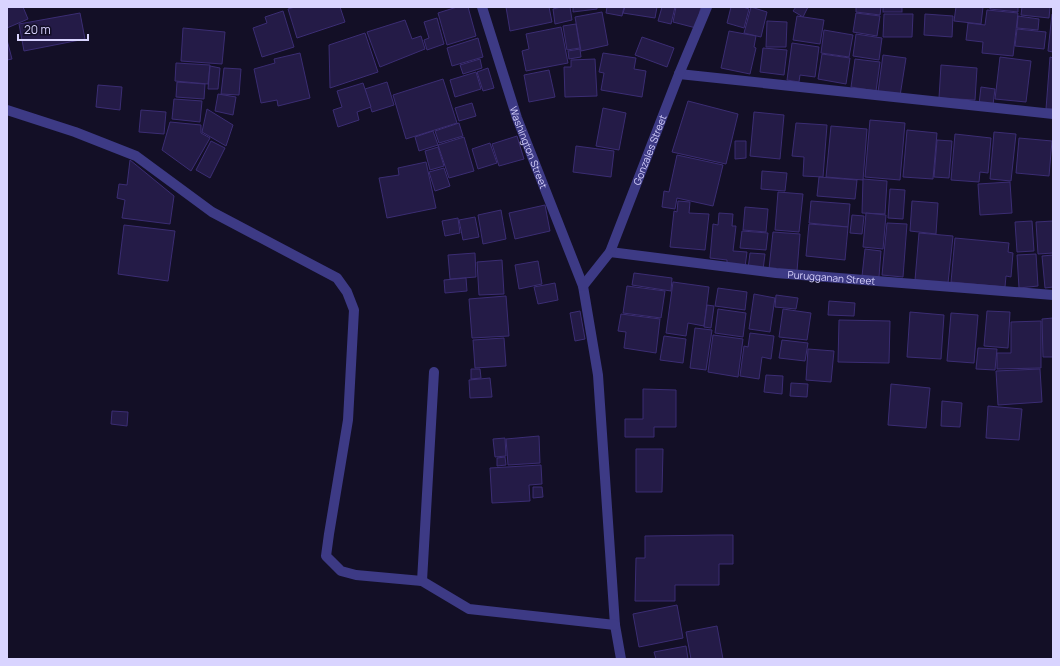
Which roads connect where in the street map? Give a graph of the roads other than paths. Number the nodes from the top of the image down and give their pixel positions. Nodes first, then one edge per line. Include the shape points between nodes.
1 (482, 7) edge
2 (707, 7) edge
3 (679, 74) junction
4 (7, 110) edge
5 (1053, 114) edge
6 (610, 252) junction
7 (583, 286) junction
8 (1053, 294) edge
9 (434, 372) dead end
10 (422, 581) junction
11 (615, 625) junction
12 (621, 659) edge

1 - 7 street, Washington Street via 517,118
2 - 3 street, Gonzales Street
3 - 5 street
3 - 6 street, Gonzales Street
4 - 10 street via 75,132 136,156 212,212 337,278 347,292 354,310 348,420 326,556 341,571 356,575
6 - 7 street, Gonzales Street
6 - 8 street, Purugganan Street via 776,274
7 - 11 street, Washington Street via 598,375
9 - 10 street
10 - 11 street via 469,609
11 - 12 street, Washington Street

